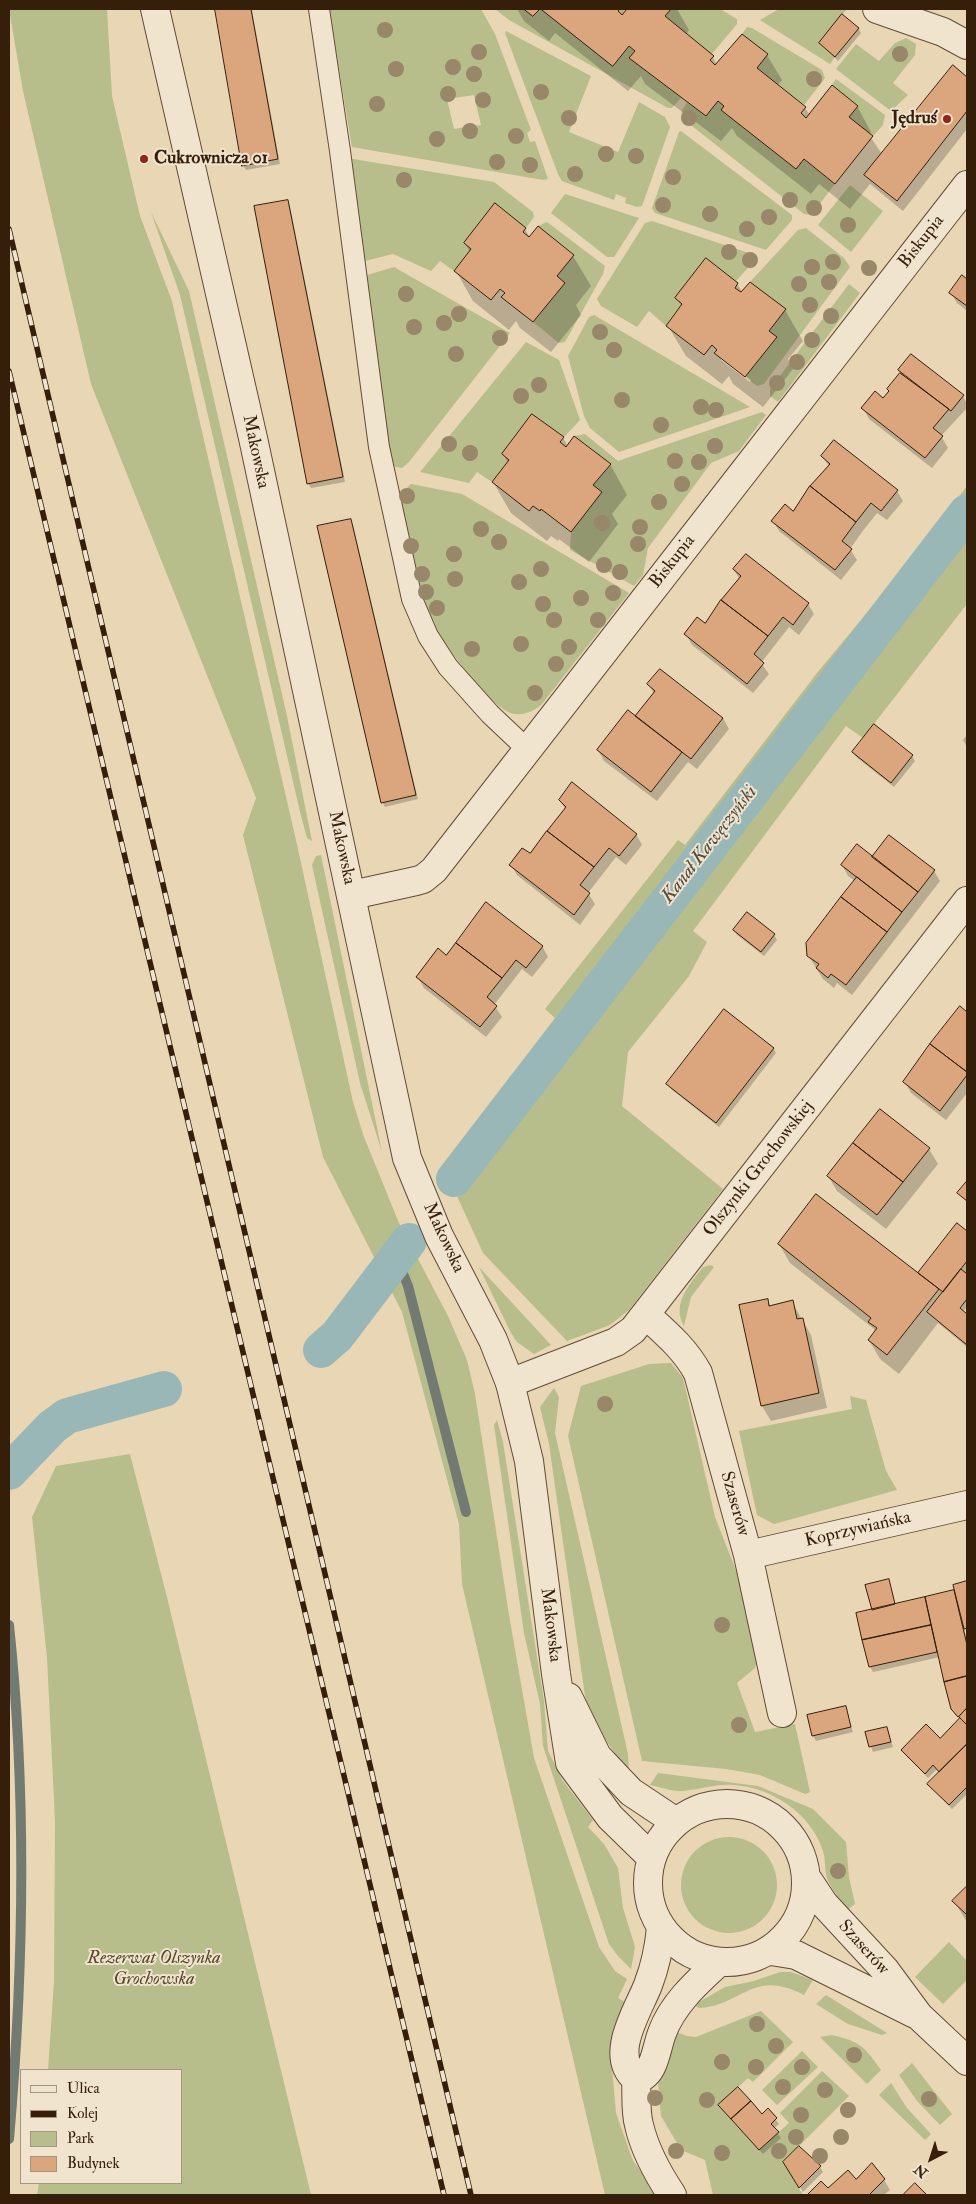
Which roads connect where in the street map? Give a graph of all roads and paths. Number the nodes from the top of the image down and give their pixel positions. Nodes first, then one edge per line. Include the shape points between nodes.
1 (155, 9) edge
2 (319, 9) edge
3 (877, 9) edge
4 (967, 45) edge
5 (967, 185) edge
6 (527, 749) junction
7 (352, 895) junction
8 (967, 901) edge
9 (646, 1315) junction
10 (510, 1383) junction
11 (967, 1505) edge
12 (748, 1555) junction
13 (556, 1674) junction
14 (782, 1713) dead end
15 (676, 1822) junction
16 (651, 1858) junction
17 (808, 1880) junction
18 (661, 1928) junction
19 (771, 1951) junction
20 (718, 1963) junction
21 (919, 2016) junction
22 (967, 2061) edge
23 (636, 2078) junction
24 (672, 2195) edge

1 - 7 street, Makowska via 253,438
2 - 6 lane via 379,446 412,598 428,636 448,667
3 - 4 street via 943,32
5 - 6 street, Biskupia
6 - 7 street, Biskupia via 429,874 416,882
7 - 10 street, Makowska via 407,1158 439,1236 493,1340
8 - 9 street, Olszynki Grochowskiej
9 - 10 street, Olszynki Grochowskiej via 616,1342
9 - 12 street, Szaserów via 690,1357 698,1373
10 - 13 street, Makowska via 529,1460
11 - 12 street, Koprzywiańska
12 - 14 street, Szaserów
13 - 15 street, Makowska via 597,1756 631,1792
13 - 16 street, Makowska via 570,1763 610,1817
15 - 16 street via 661,1838
15 - 17 street via 700,1808 727,1803 754,1808 778,1822 796,1843
16 - 18 street via 648,1894
17 - 19 street via 804,1907 791,1931
17 - 21 street, Szaserów via 824,1904 885,1970
18 - 20 street via 688,1954
18 - 23 street via 658,1955 625,2047 627,2067
19 - 20 street via 749,1960
19 - 21 street, Szaserów via 796,1955
20 - 23 street via 680,2002 662,2031 650,2070 642,2078
21 - 22 street, Szaserów
23 - 24 street via 638,2124 651,2159

